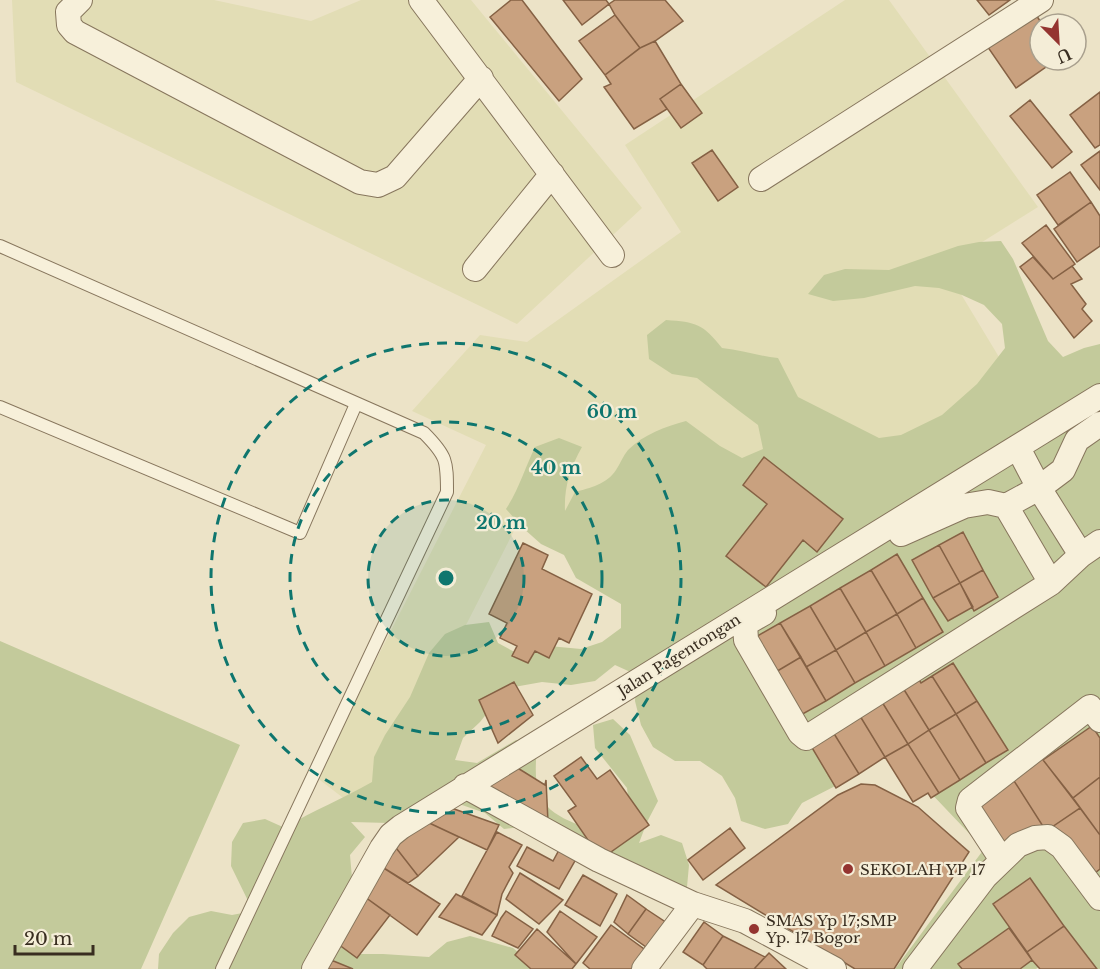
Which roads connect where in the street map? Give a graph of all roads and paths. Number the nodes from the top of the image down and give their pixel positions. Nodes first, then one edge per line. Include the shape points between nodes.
1 (80, 0) edge
2 (1041, 0) edge
3 (428, 2) edge
4 (481, 78) junction
5 (552, 174) junction
6 (761, 179) dead end
7 (0, 246) edge
8 (612, 255) dead end
9 (475, 270) dead end
10 (1100, 396) edge
11 (356, 404) junction
12 (0, 407) edge
13 (1100, 424) edge
14 (1018, 448) junction
15 (1039, 488) junction
16 (1006, 506) junction
17 (1090, 548) edge
18 (1051, 583) junction
19 (1097, 709) edge
20 (465, 786) junction
21 (1002, 860) junction
22 (1100, 898) edge
23 (693, 904) junction
24 (222, 969) edge
25 (314, 969) edge
26 (644, 969) edge
27 (834, 969) edge
28 (915, 969) edge

1 - 4 street via 68,12 69,25 75,32 360,182 378,184 395,177
2 - 6 street
3 - 4 street
4 - 5 street
5 - 8 street
5 - 9 street
7 - 11 lane
10 - 14 street, Jalan Pagentongan
11 - 12 lane via 300,533
11 - 24 lane via 424,433 440,449 447,464 447,492
13 - 15 street via 1077,440 1063,470
14 - 15 street
14 - 20 street, Jalan Pagentongan
15 - 16 street
15 - 17 street
16 - 18 street
16 - 18 street via 988,502 964,506 896,537 745,624 746,640 774,690 806,738
17 - 18 street
19 - 21 street via 970,800 968,808
20 - 23 street via 598,860
20 - 25 street, Jalan Pagentongan via 391,835
21 - 22 street via 1018,845 1048,837 1062,848
21 - 28 street
23 - 26 street
23 - 27 street via 745,921

